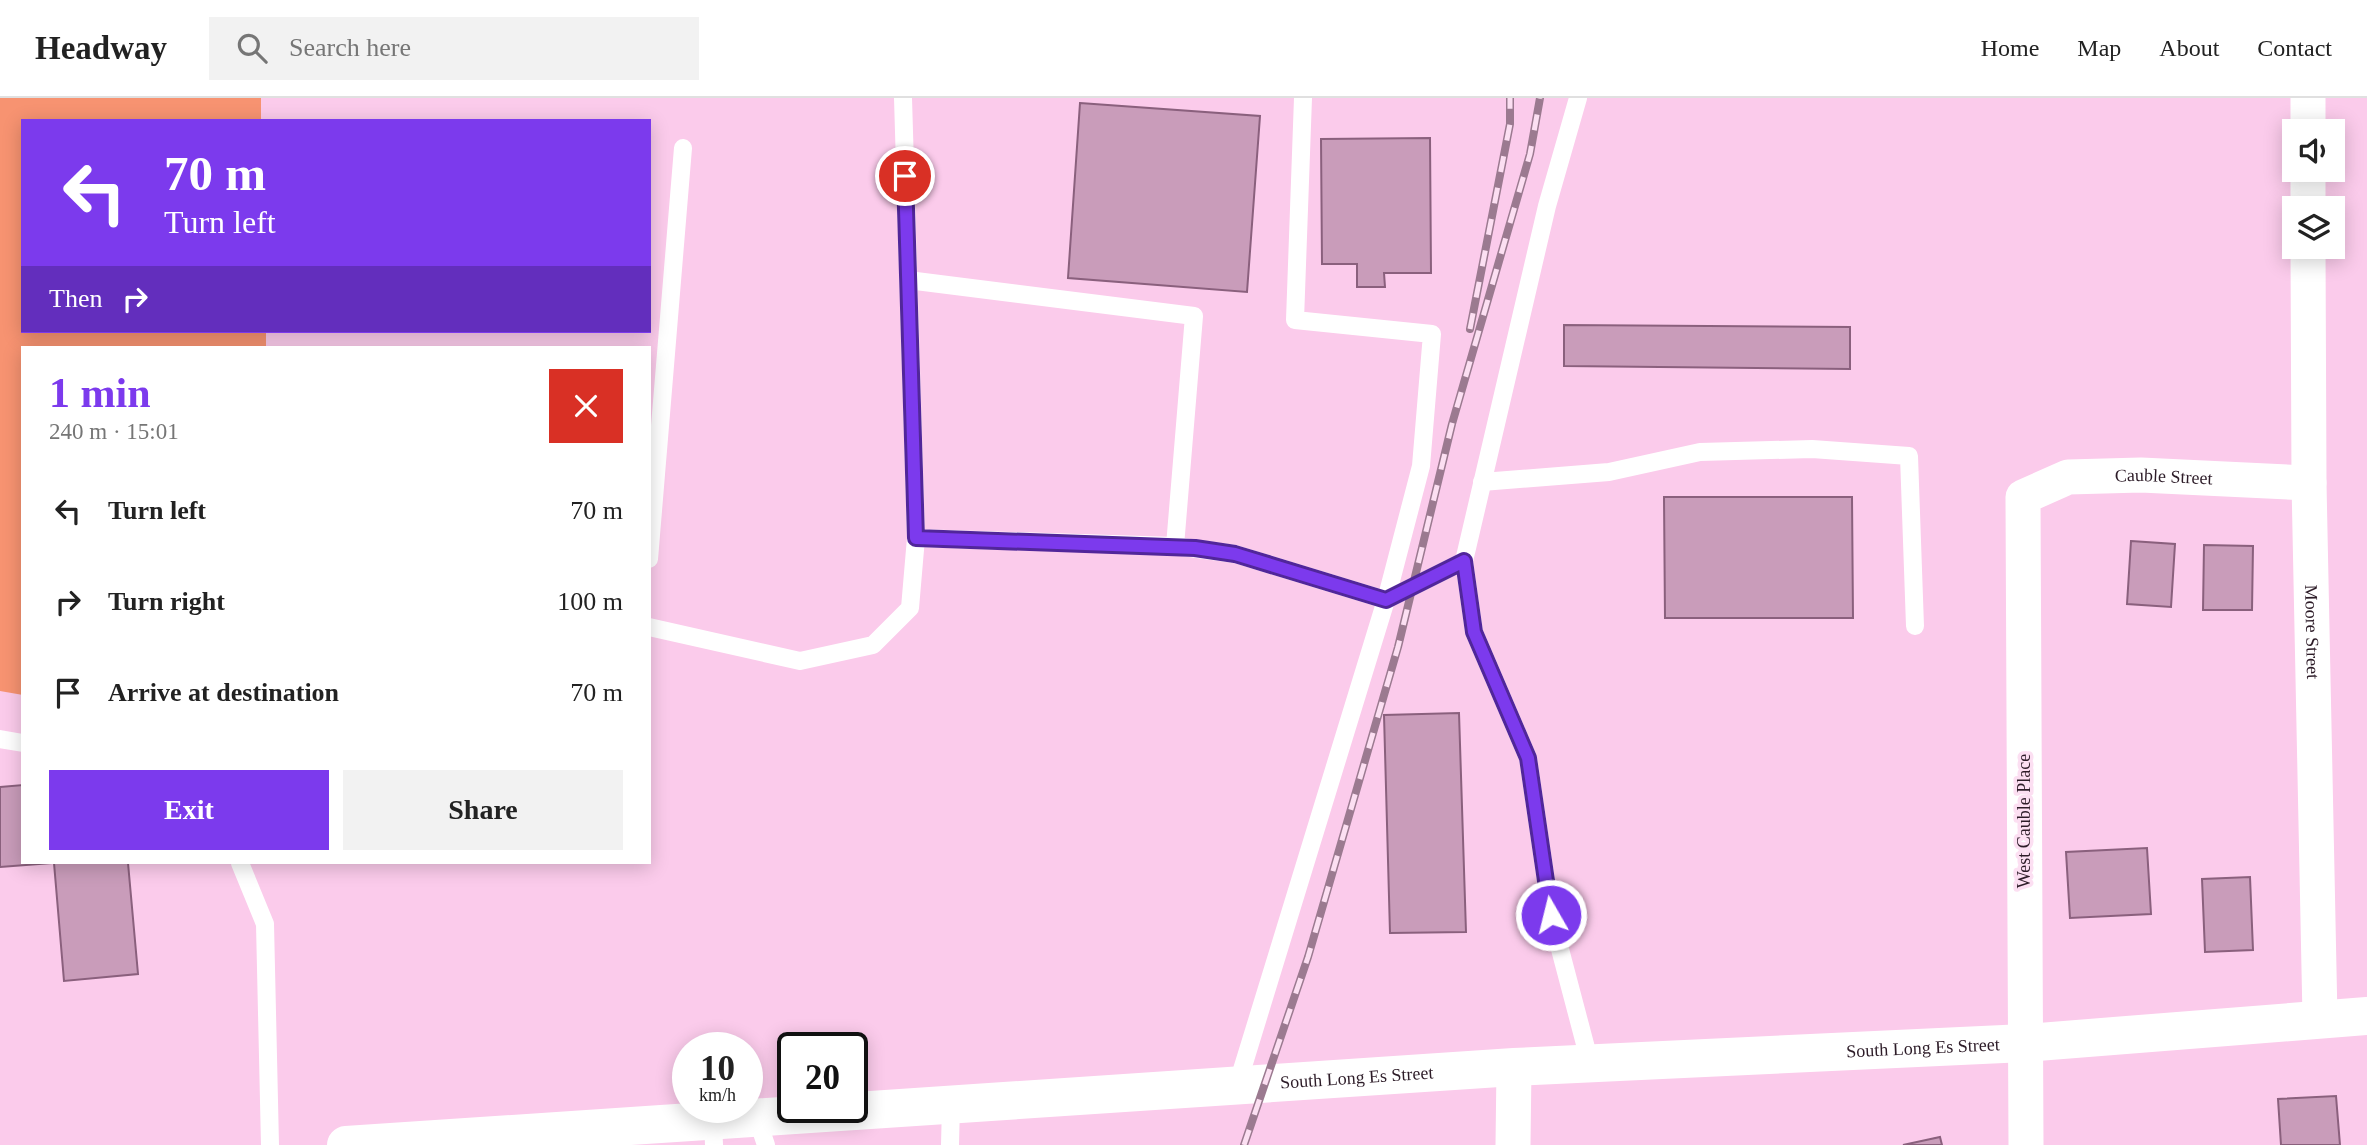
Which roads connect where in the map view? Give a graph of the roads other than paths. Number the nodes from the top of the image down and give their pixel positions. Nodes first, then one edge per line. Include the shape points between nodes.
1 (903, 98) edge
2 (1303, 98) edge
3 (1577, 98) edge
4 (2308, 98) edge
5 (2308, 119) edge
6 (683, 148) dead end
7 (2308, 259) edge
8 (908, 280) junction
9 (1482, 482) junction
10 (2309, 484) junction
11 (2023, 497) joint
12 (651, 535) edge
13 (916, 538) junction
14 (1175, 546) junction
15 (1464, 561) junction
16 (1386, 600) junction
17 (1915, 626) dead end
18 (651, 627) edge
19 (0, 739) edge
20 (21, 743) edge
21 (240, 864) edge
22 (2367, 1016) edge
23 (2320, 1018) junction
24 (2025, 1043) junction
25 (1590, 1063) junction
26 (1514, 1067) junction
27 (1237, 1086) junction
28 (951, 1105) junction
29 (761, 1131) edge
30 (714, 1133) edge
31 (575, 1137) edge
32 (270, 1145) edge
33 (346, 1145) edge
34 (950, 1145) edge
35 (1513, 1145) edge
36 (2026, 1145) edge

1 - 8 lane
2 - 16 lane via 1295,320 1433,334 1421,466
3 - 9 lane
4 - 5 street
6 - 12 lane
7 - 10 street, Moore Street
8 - 13 lane
8 - 14 lane via 1194,316
9 - 15 lane
9 - 17 lane via 1609,472 1699,452 1812,449 1909,456
10 - 11 street, Cauble Street via 2141,475 2068,477
10 - 23 street, Moore Street
11 - 24 street, West Cauble Place
13 - 14 lane
13 - 18 lane via 910,608 873,645 800,661
14 - 16 lane via 1235,554
15 - 16 lane
15 - 25 lane via 1474,632 1528,758 1551,915
16 - 27 lane
19 - 20 lane
21 - 32 lane via 265,924
22 - 23 street, South Long Es Street
23 - 24 street, South Long Es Street
24 - 25 street, South Long Es Street
24 - 36 street, West Cauble Place
25 - 26 street, South Long Es Street
26 - 27 street, South Long Es Street
26 - 35 street
27 - 28 street, South Long Es Street
28 - 29 street, South Long Es Street
28 - 34 lane
29 - 30 street, South Long Es Street
30 - 31 street, South Long Es Street
31 - 33 street, South Long Es Street

